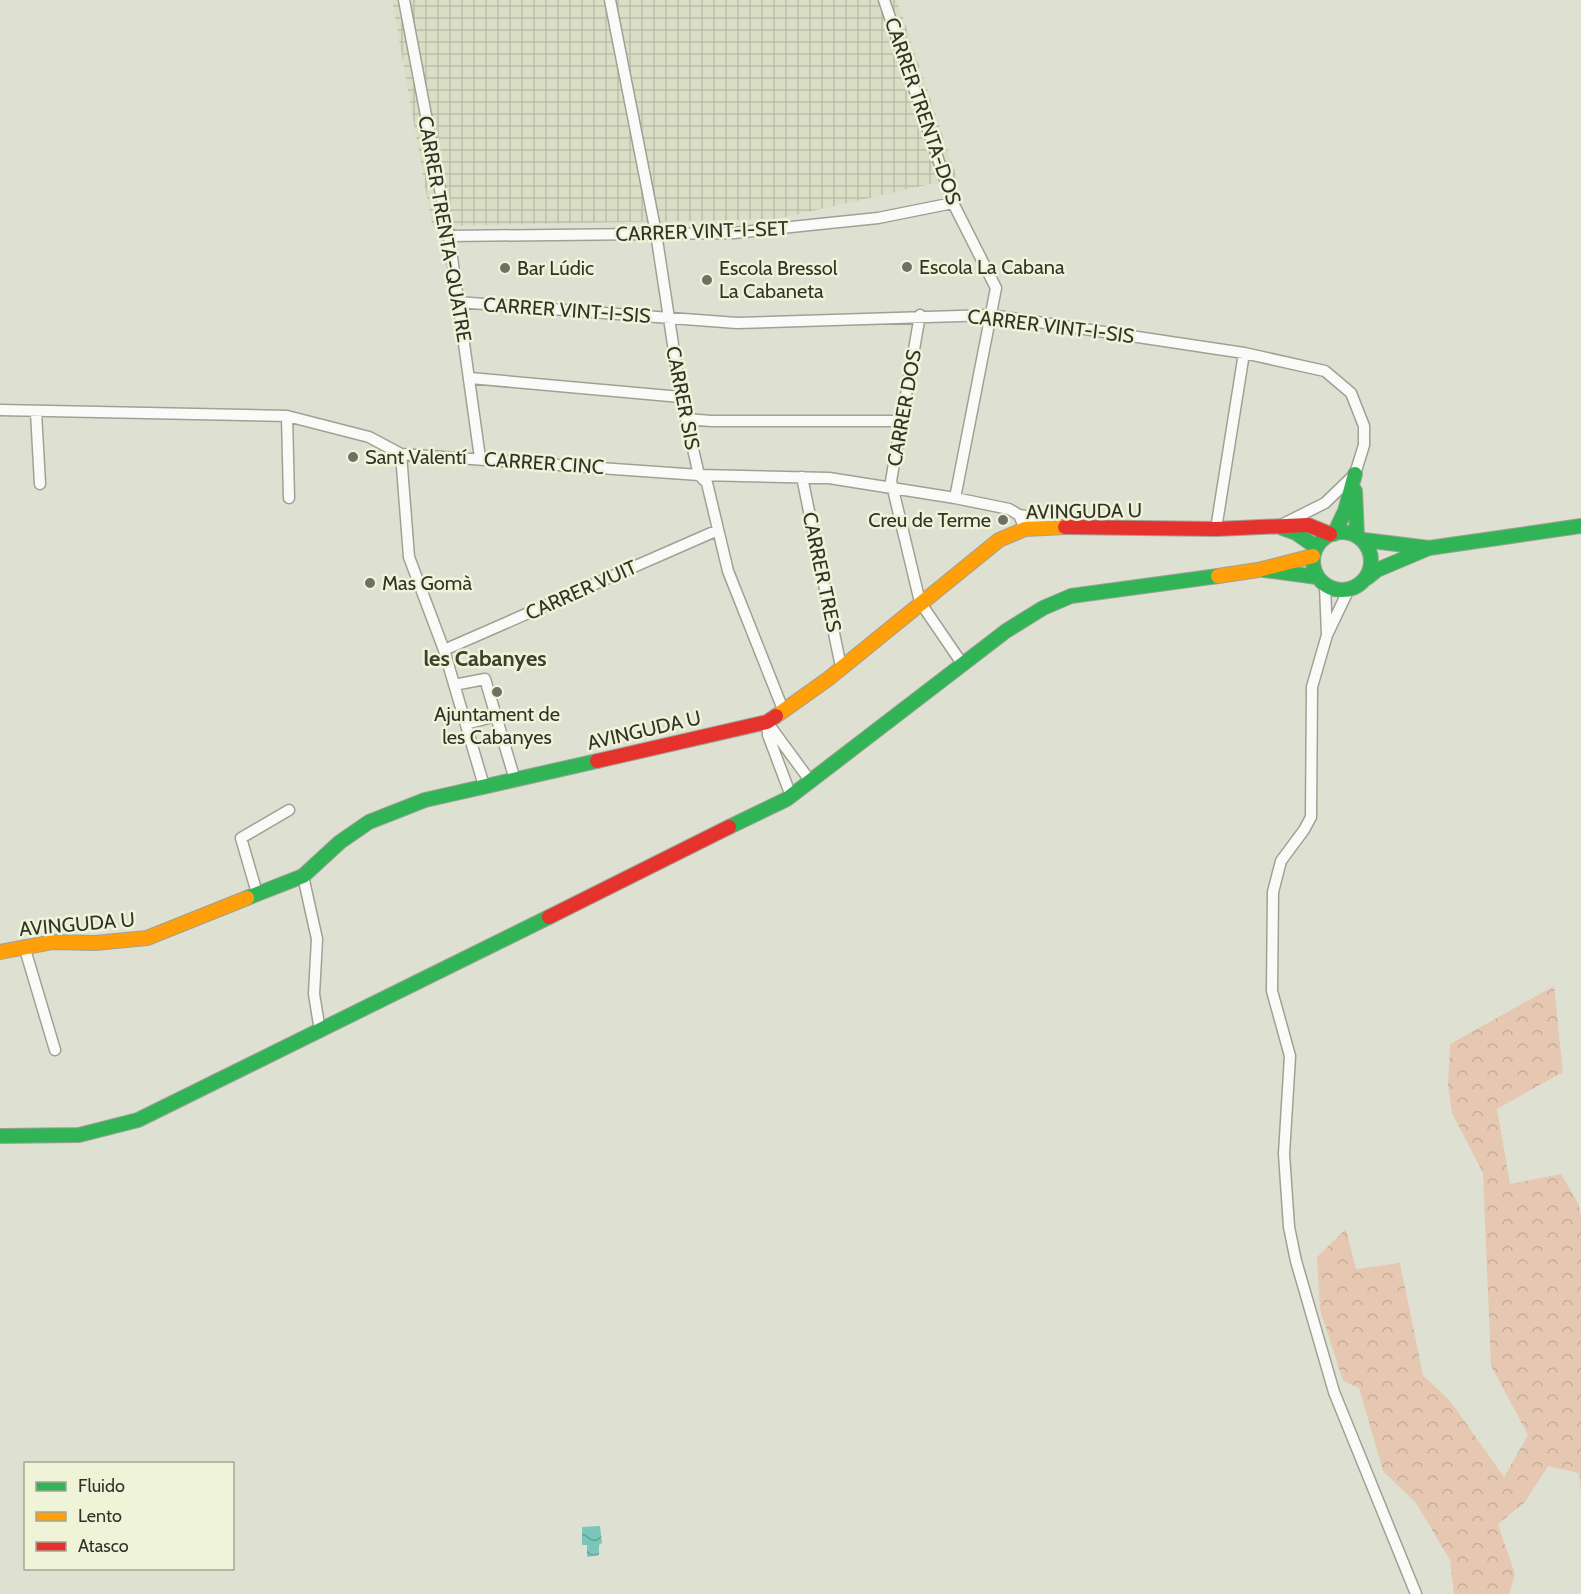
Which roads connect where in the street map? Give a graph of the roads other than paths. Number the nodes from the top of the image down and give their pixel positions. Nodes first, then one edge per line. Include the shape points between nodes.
1 (404, 0) edge
2 (610, 0) edge
3 (884, 0) edge
4 (953, 203) junction
5 (656, 234) junction
6 (449, 236) junction
7 (458, 302) junction
8 (920, 315) junction
9 (991, 315) junction
10 (668, 317) junction
11 (1244, 353) junction
12 (470, 378) junction
13 (681, 397) junction
14 (0, 410) edge
15 (36, 412) junction
16 (287, 416) junction
17 (686, 418) junction
18 (903, 421) junction
19 (401, 454) junction
20 (480, 458) junction
21 (1355, 474) junction
22 (699, 475) junction
23 (802, 477) junction
24 (40, 484) dead end
25 (894, 488) junction
26 (289, 498) dead end
27 (955, 498) junction
28 (1019, 514) junction
29 (1277, 525) junction
30 (1581, 525) edge
31 (1056, 527) junction
32 (1025, 529) junction
33 (1216, 529) junction
34 (718, 530) junction
35 (1332, 534) junction
36 (1360, 538) junction
37 (1429, 548) junction
38 (1314, 551) junction
39 (1258, 570) junction
40 (1367, 578) junction
41 (1321, 581) junction
42 (1348, 591) junction
43 (920, 602) junction
44 (1327, 635) junction
45 (444, 651) junction
46 (963, 665) junction
47 (841, 667) junction
48 (454, 685) junction
49 (784, 712) junction
50 (496, 716) junction
51 (768, 722) junction
52 (466, 724) junction
53 (515, 780) junction
54 (810, 782) junction
55 (484, 786) junction
56 (791, 796) junction
57 (289, 810) dead end
58 (303, 876) junction
59 (257, 893) junction
60 (24, 946) junction
61 (0, 952) edge
62 (320, 1031) junction
63 (55, 1050) dead end
64 (0, 1136) edge
65 (1416, 1594) edge

1 - 6 street, CARRER TRENTA-QUATRE
2 - 5 street, CARRER SIS
3 - 4 street, CARRER TRENTA-DOS
4 - 5 street, CARRER VINT-I-SET via 804,227
4 - 9 street, CARRER TRENTA-DOS via 996,288
5 - 6 street, CARRER VINT-I-SET
5 - 10 street, CARRER SIS
6 - 7 street, CARRER TRENTA-QUATRE
7 - 10 street, CARRER VINT-I-SIS
7 - 12 street, CARRER TRENTA-QUATRE
8 - 9 street, CARRER VINT-I-SIS
8 - 10 street, CARRER VINT-I-SIS via 737,323
8 - 18 street, CARRER DOS
9 - 11 street, CARRER VINT-I-SIS
9 - 27 street, CARRER TRENTA-DOS
10 - 13 street, CARRER SIS
11 - 21 street, CARRER VINT-I-SIS via 1325,371 1352,393 1364,426 1364,445
11 - 33 street
12 - 13 street
12 - 20 street, CARRER TRENTA-QUATRE
13 - 17 street, CARRER SIS
14 - 15 street, CARRER CINC
15 - 16 street, CARRER CINC
15 - 24 street
16 - 19 street, CARRER CINC via 369,436
16 - 26 street
17 - 18 street
17 - 22 street, CARRER SIS
18 - 25 street, CARRER DOS via 891,481
19 - 20 street, CARRER CINC
19 - 45 street via 409,557
20 - 22 street, CARRER CINC
21 - 29 street, CARRER VINT-I-SIS via 1325,503
21 - 35 street via 1345,511
21 - 36 street
22 - 23 street, CARRER CINC
22 - 34 street, CARRER SIS via 707,483
23 - 25 street, CARRER CINC
23 - 47 street, CARRER TRES
25 - 27 street, CARRER CINC
25 - 43 street, CARRER DOS
27 - 28 street, CARRER CINC
28 - 31 street, CARRER CINC
28 - 32 street
29 - 33 street, AVINGUDA U
29 - 35 street, AVINGUDA U via 1308,525
29 - 38 street via 1296,533
30 - 37 street
31 - 32 street, AVINGUDA U
31 - 33 street, AVINGUDA U
32 - 43 street, AVINGUDA U via 999,540
34 - 45 street, CARRER VUIT
34 - 49 street, CARRER SIS via 728,571
35 - 36 street via 1349,532
35 - 38 street via 1321,539
36 - 37 street
36 - 40 street via 1372,556
37 - 40 street
38 - 39 street
38 - 41 street
39 - 41 street
39 - 46 street via 1071,596 1006,631
40 - 42 street
41 - 42 street via 1336,591
41 - 44 street
42 - 44 street
43 - 46 street, CARRER DOS
43 - 47 street, AVINGUDA U
44 - 65 street via 1312,687 1311,817 1281,861 1273,892 1272,992 1290,1056 1284,1154 1289,1227 1334,1392
45 - 48 street
46 - 54 street
47 - 49 street, AVINGUDA U
48 - 50 street via 485,678
48 - 52 street
49 - 51 street, AVINGUDA U
50 - 52 street
50 - 53 street
51 - 53 street, AVINGUDA U
51 - 54 street
51 - 56 street via 768,735
52 - 55 street
53 - 55 street, AVINGUDA U
54 - 56 street
55 - 58 street, AVINGUDA U via 425,800 369,822
56 - 62 street
57 - 59 street via 241,838
58 - 59 street, AVINGUDA U
58 - 62 street via 317,939 314,994
59 - 60 street, AVINGUDA U via 147,938
60 - 61 street, AVINGUDA U
60 - 63 street
62 - 64 street via 138,1120 79,1135

